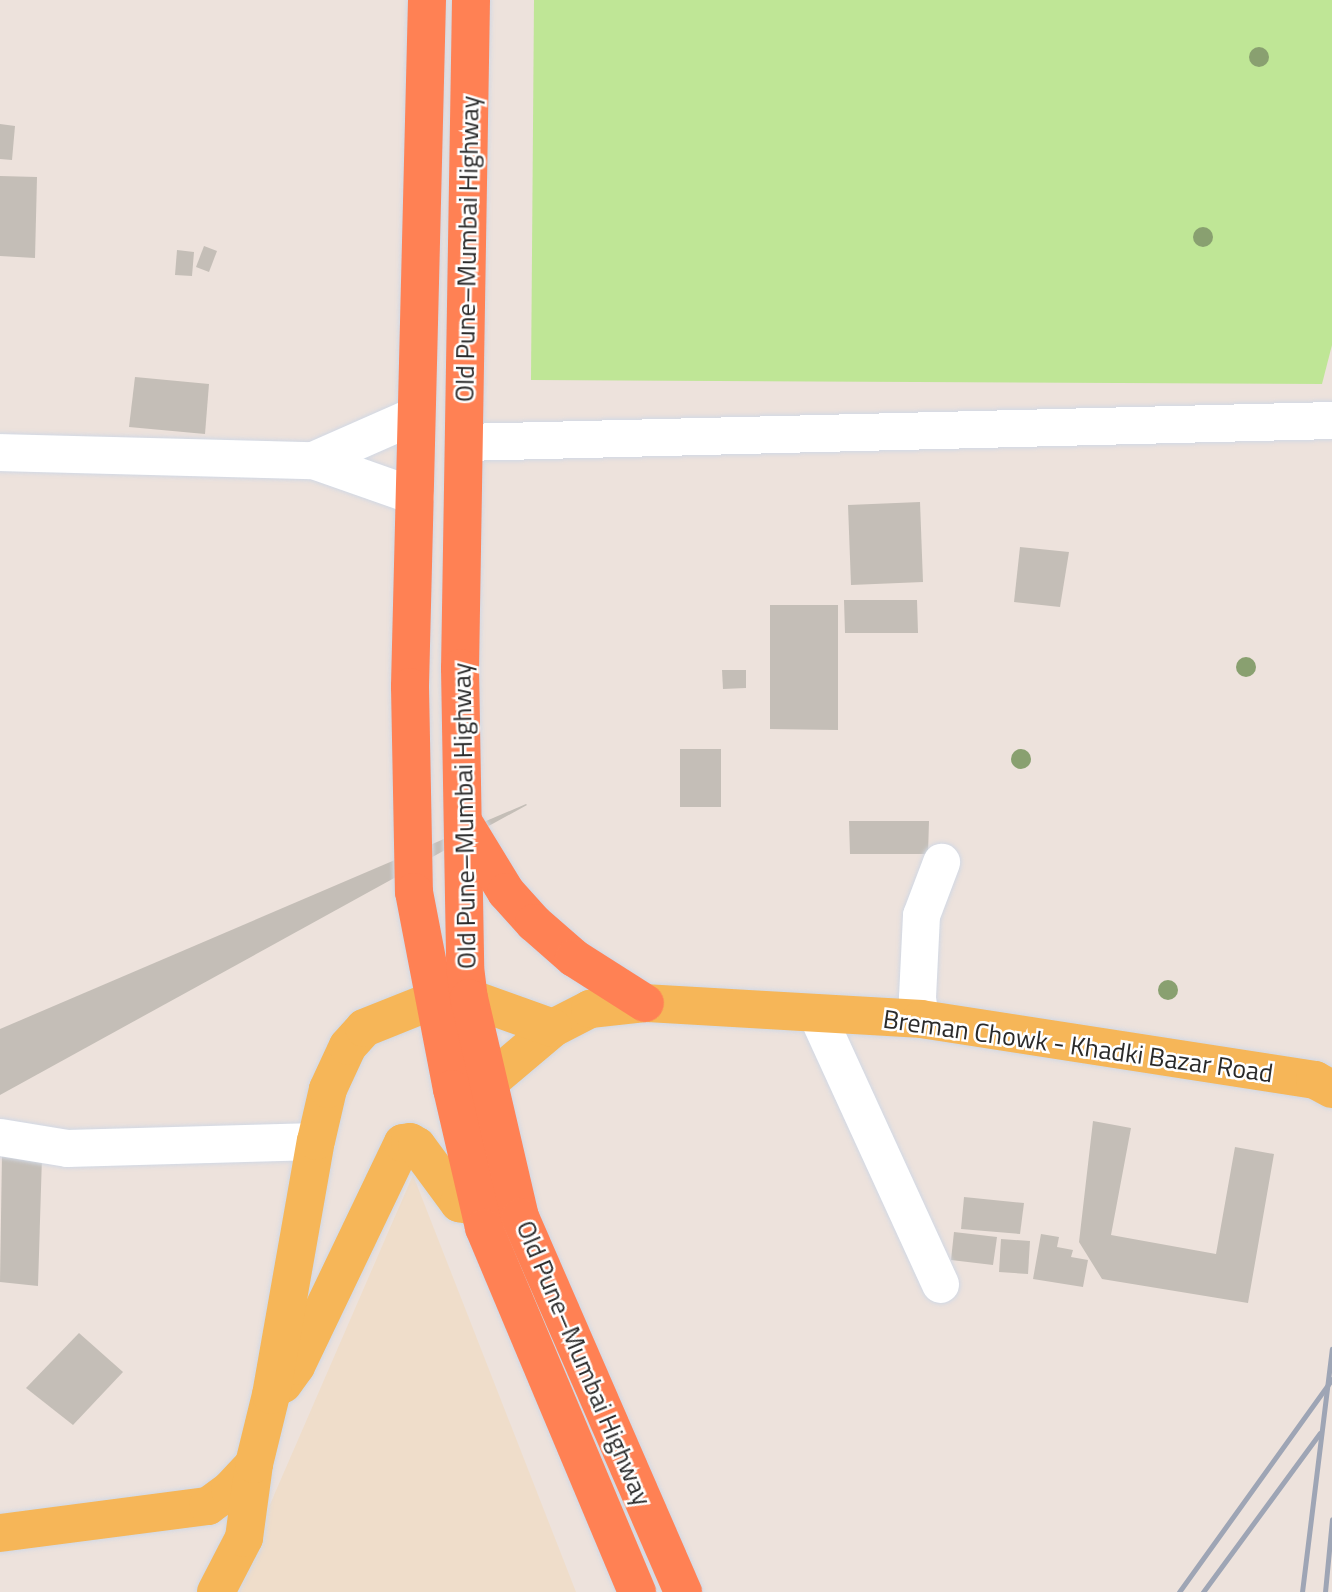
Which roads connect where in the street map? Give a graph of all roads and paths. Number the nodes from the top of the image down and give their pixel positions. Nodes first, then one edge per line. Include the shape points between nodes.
1 (427, 0) edge
2 (471, 0) edge
3 (415, 415) junction
4 (1332, 420) edge
5 (464, 442) junction
6 (0, 452) edge
7 (313, 460) junction
8 (415, 496) junction
9 (464, 823) junction
10 (941, 862) dead end
11 (451, 999) junction
12 (645, 1003) junction
13 (816, 1013) junction
14 (920, 1019) junction
15 (553, 1028) junction
16 (1326, 1082) edge
17 (470, 1086) junction
18 (0, 1137) edge
19 (316, 1141) junction
20 (514, 1195) junction
21 (477, 1203) junction
22 (940, 1284) dead end
23 (271, 1395) junction
24 (254, 1464) junction
25 (0, 1534) edge
26 (216, 1592) edge
27 (637, 1592) edge
28 (683, 1592) edge

1 - 3 highway, Old Pune–Mumbai Highway
2 - 5 highway, Old Pune–Mumbai Highway
3 - 7 street
3 - 8 highway, Old Pune–Mumbai Highway
4 - 5 street
5 - 9 highway, Old Pune–Mumbai Highway via 460,668
6 - 7 street
7 - 8 street
8 - 11 highway, Old Pune–Mumbai Highway via 410,687 414,892
9 - 11 highway, Old Pune–Mumbai Highway
9 - 12 highway via 506,892 534,923 574,958
10 - 14 street via 921,915
11 - 15 main road
11 - 17 highway, Old Pune–Mumbai Highway
11 - 19 main road via 364,1028 348,1046 328,1089
12 - 13 main road, Breman Chowk - Khadki Bazar Road
12 - 15 main road, Breman Chowk - Khadki Bazar Road via 590,1009
13 - 14 main road, Breman Chowk - Khadki Bazar Road
13 - 22 street
14 - 16 main road, Breman Chowk - Khadki Bazar Road
15 - 17 main road, Breman Chowk - Khadki Bazar Road
17 - 20 highway, Old Pune–Mumbai Highway
17 - 21 highway, Old Pune–Mumbai Highway
18 - 19 street via 67,1148
19 - 23 main road
20 - 21 main road
20 - 28 highway, Old Pune–Mumbai Highway
21 - 23 main road via 459,1203 417,1146 403,1143 296,1366
21 - 27 highway, Old Pune–Mumbai Highway
23 - 24 main road
24 - 25 main road via 208,1506
24 - 26 main road via 244,1538

